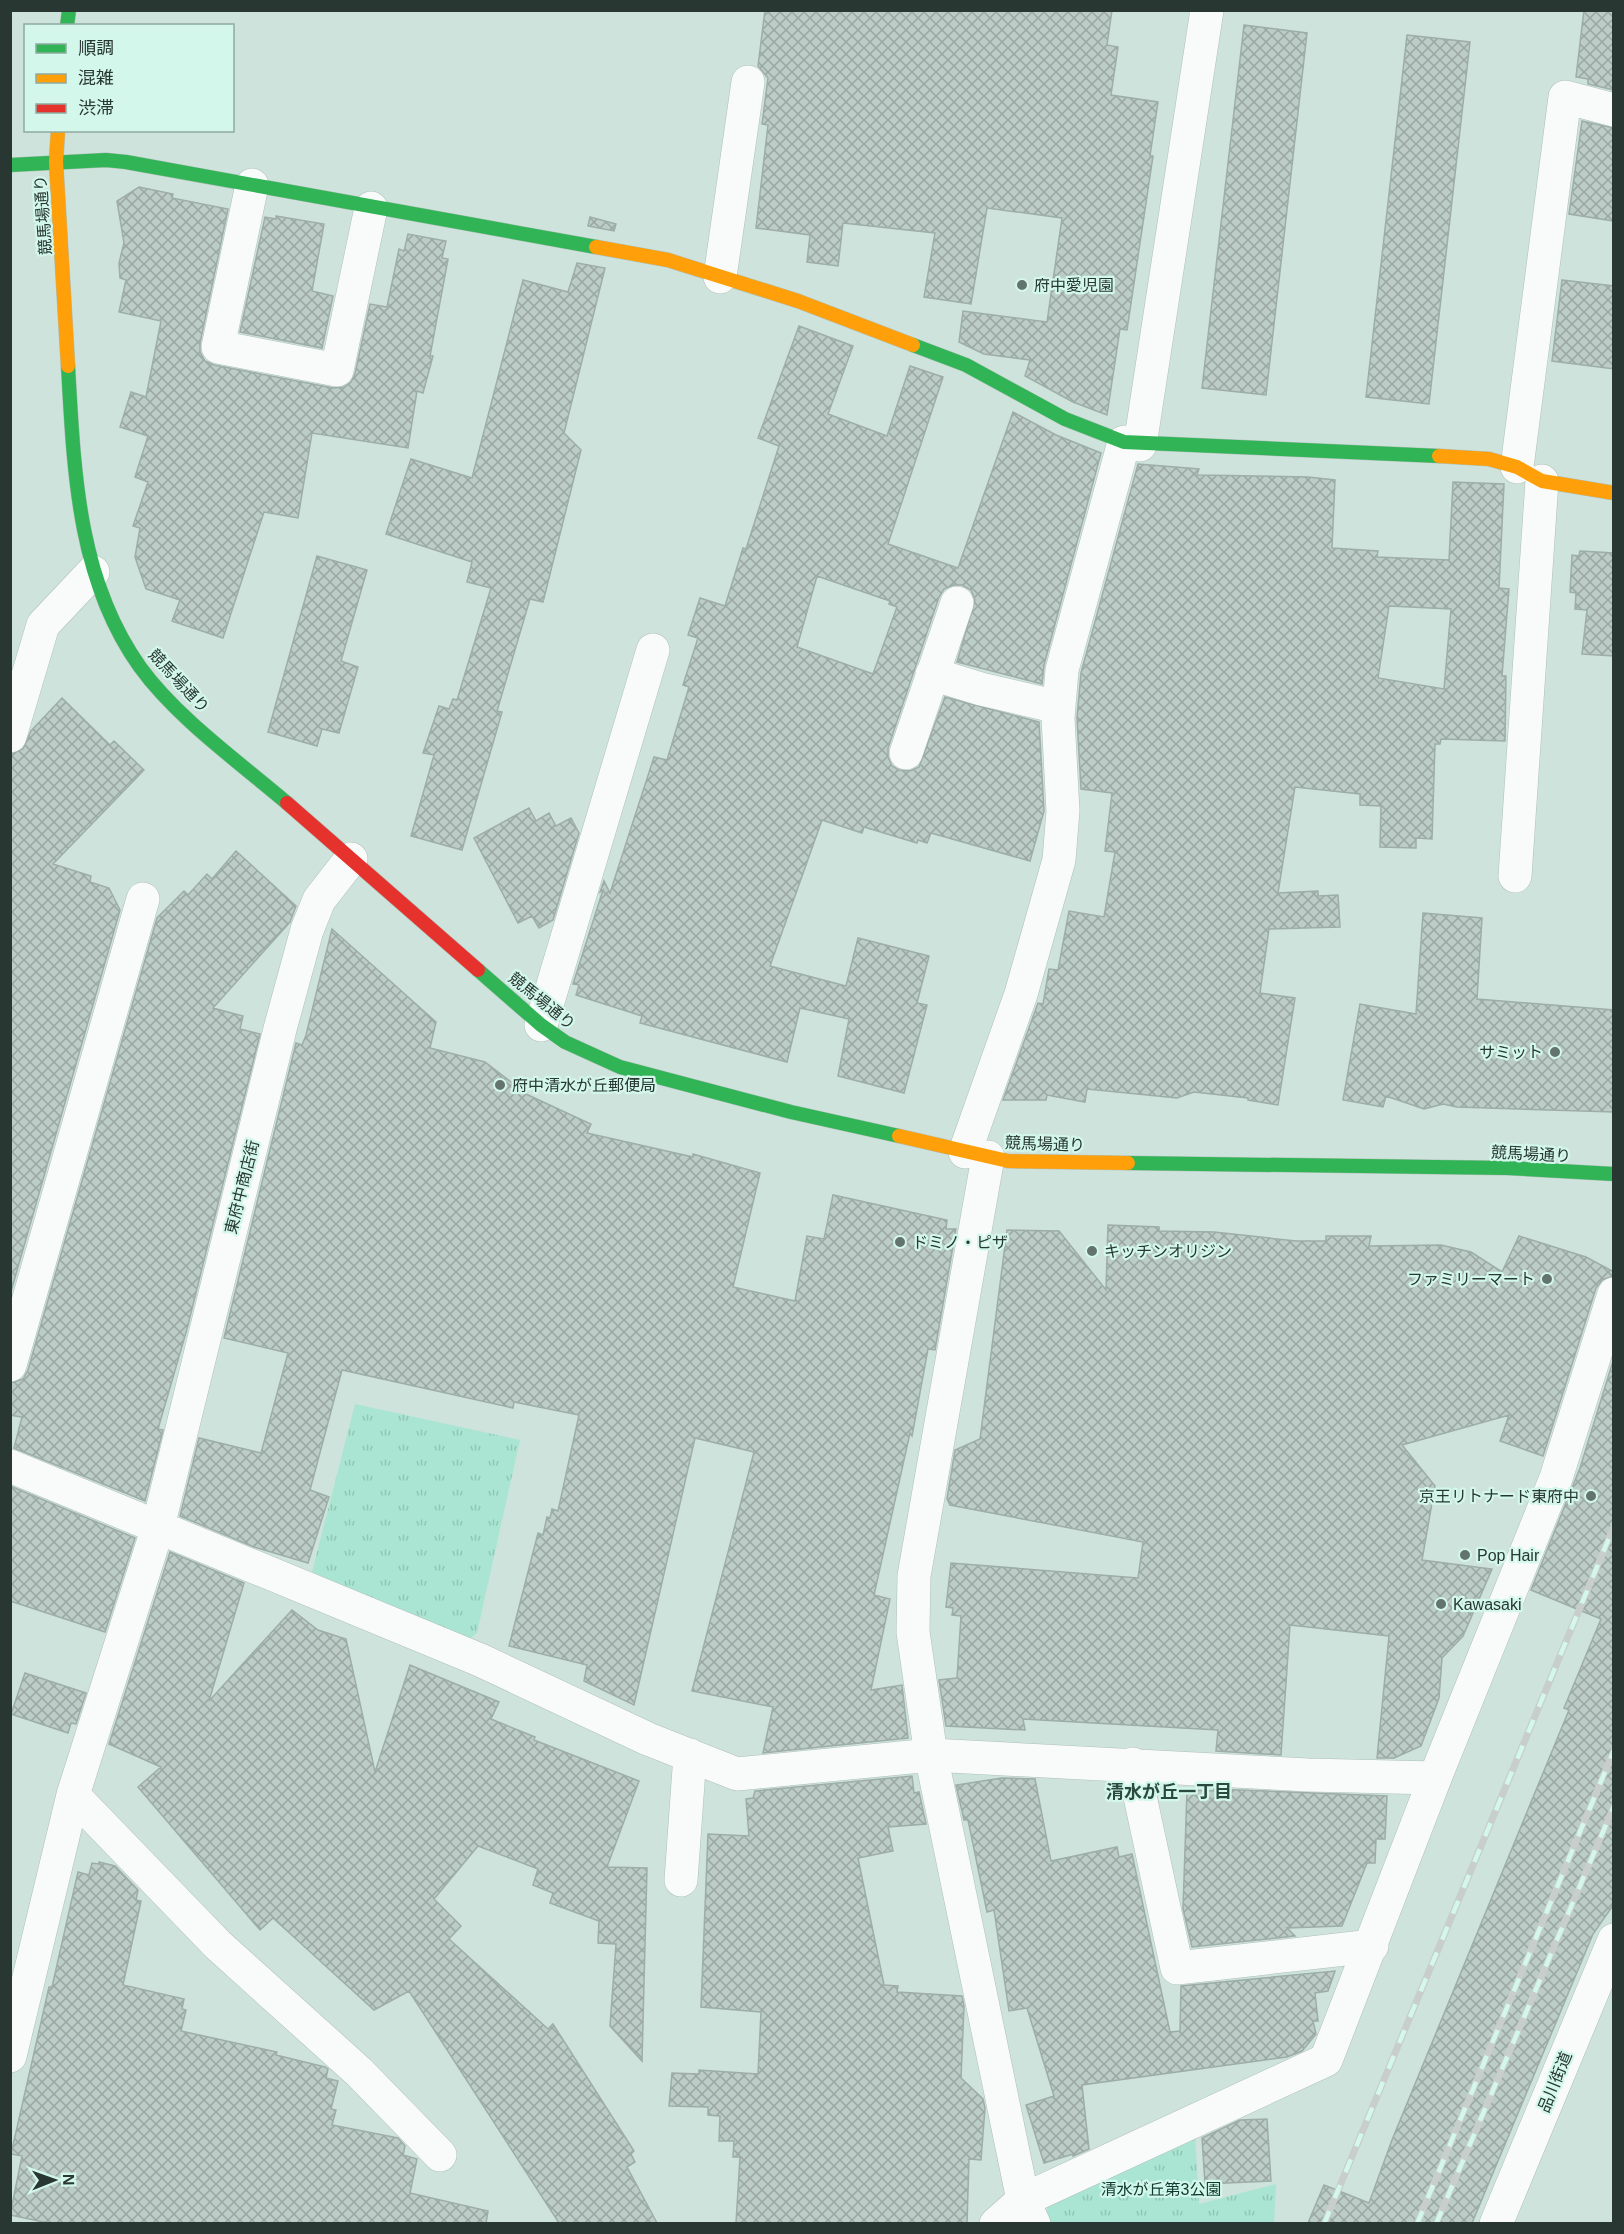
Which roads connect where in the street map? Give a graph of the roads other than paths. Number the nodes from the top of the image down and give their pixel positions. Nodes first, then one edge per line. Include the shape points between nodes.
1 (1207, 10) edge
2 (748, 82) dead end
3 (1614, 110) edge
4 (58, 132) edge
5 (56, 162) junction
6 (10, 165) edge
7 (252, 185) junction
8 (371, 208) junction
9 (720, 277) junction
10 (1132, 444) junction
11 (1530, 474) junction
12 (1614, 493) edge
13 (93, 572) junction
14 (957, 603) dead end
15 (653, 650) dead end
16 (932, 674) junction
17 (1058, 707) junction
18 (10, 736) edge
19 (906, 753) dead end
20 (351, 859) junction
21 (1515, 876) dead end
22 (143, 899) dead end
23 (541, 1025) junction
24 (977, 1154) junction
25 (1614, 1174) edge
26 (1614, 1294) edge
27 (10, 1365) edge
28 (10, 1466) edge
29 (158, 1527) junction
30 (690, 1755) junction
31 (931, 1755) junction
32 (1134, 1764) junction
33 (1435, 1778) junction
34 (74, 1795) junction
35 (681, 1880) dead end
36 (1614, 1940) edge
37 (1372, 1946) junction
38 (10, 2056) edge
39 (440, 2155) dead end
40 (1028, 2212) edge
41 (996, 2223) edge
42 (1496, 2223) edge

1 - 10 street
2 - 9 street
3 - 11 street via 1565,97
4 - 5 street, 競馬場通り
5 - 6 street
5 - 7 street via 126,162
5 - 13 street, 競馬場通り via 75,480
7 - 8 street
7 - 8 street via 218,347 337,370
8 - 9 street via 668,260
9 - 10 street via 798,301 966,365 1065,420
10 - 11 street via 1489,459
10 - 17 street via 1062,670
11 - 12 street
11 - 21 street
13 - 18 street via 43,625
13 - 20 street, 競馬場通り via 114,625 141,668 183,713
14 - 16 street
15 - 23 street
16 - 17 street
16 - 19 street
17 - 24 street via 1063,812 1059,860
20 - 23 street, 競馬場通り
20 - 29 street, 東府中商店街 via 319,900 307,930
22 - 27 street
23 - 24 street, 競馬場通り via 565,1042 620,1067 791,1112
24 - 25 street, 競馬場通り via 1008,1161 1507,1168
24 - 31 street via 914,1575 913,1632
26 - 33 street via 1556,1478
28 - 29 street
29 - 30 street via 480,1660
29 - 34 street, 東府中商店街
30 - 31 street via 737,1774
30 - 35 street
31 - 32 street
31 - 40 street
32 - 33 street
32 - 37 street via 1177,1968
33 - 37 street
34 - 38 street, 東府中商店街
34 - 39 street via 218,1945 359,2072
36 - 42 street, 品川街道
37 - 40 street via 1326,2060
40 - 41 street

